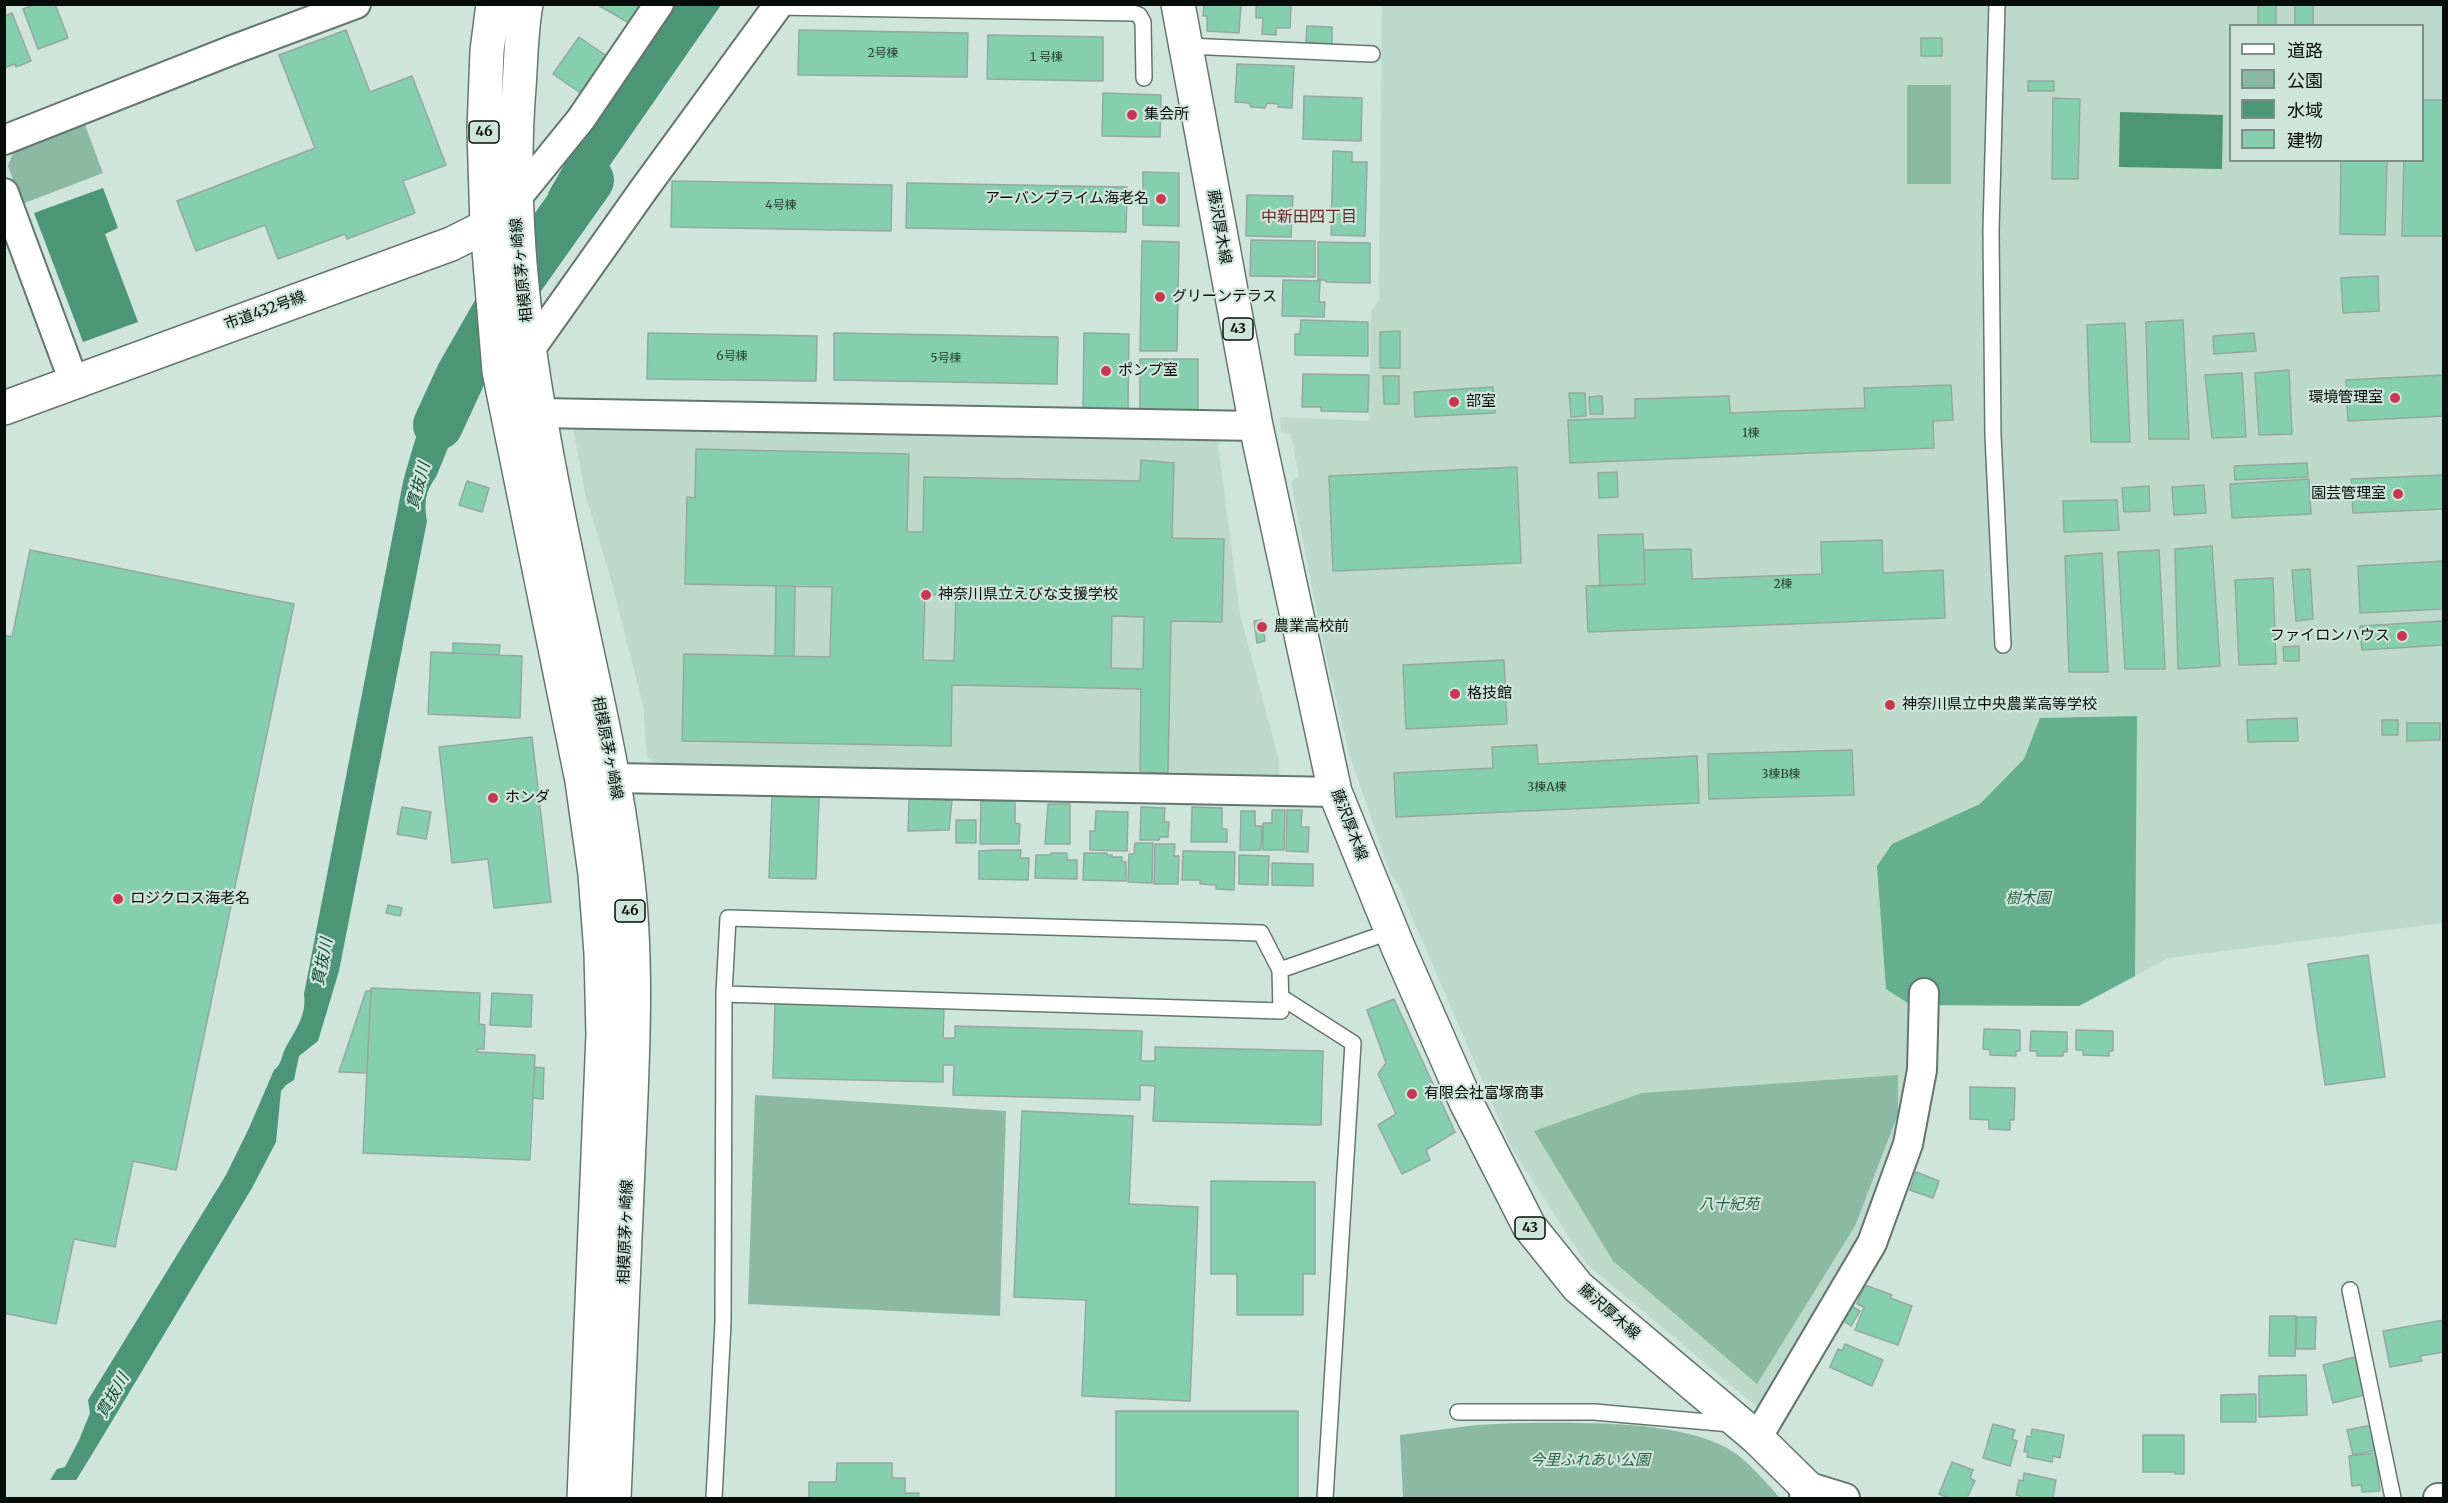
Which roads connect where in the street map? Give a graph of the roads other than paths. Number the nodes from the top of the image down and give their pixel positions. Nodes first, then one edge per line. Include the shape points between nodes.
1 (356, 4) edge
2 (493, 4) edge
3 (526, 4) edge
4 (659, 4) edge
5 (1179, 4) edge
6 (1997, 4) edge
7 (778, 6) edge
8 (1186, 46) junction
9 (1372, 54) dead end
10 (1144, 78) dead end
11 (4, 140) edge
12 (4, 193) edge
13 (506, 217) junction
14 (529, 340) junction
15 (501, 381) junction
16 (74, 382) junction
17 (4, 408) edge
18 (540, 413) junction
19 (1256, 426) junction
20 (2003, 645) dead end
21 (614, 778) junction
22 (1335, 792) junction
23 (1392, 931) junction
24 (1280, 970) junction
25 (1924, 993) dead end
26 (724, 994) junction
27 (1281, 997) junction
28 (2350, 1290) dead end
29 (1458, 1412) dead end
30 (1750, 1432) junction
31 (1809, 1494) edge
32 (584, 1498) edge
33 (614, 1498) edge
34 (714, 1498) edge
35 (1325, 1498) edge
36 (1845, 1498) edge
37 (2393, 1498) edge
38 (2438, 1498) edge
39 (2444, 1498) edge

1 - 11 street
2 - 13 main road, 相模原茅ヶ崎線 / 46 via 486,51 484,130
3 - 13 main road, 相模原茅ヶ崎線 / 46
4 - 13 street via 581,119
5 - 8 main road, 藤沢厚木線 / 43
6 - 20 lane via 1993,436
7 - 10 lane via 1133,13 1143,22
7 - 14 street
8 - 9 lane
8 - 19 main road, 藤沢厚木線 / 43
12 - 16 street
13 - 14 main road, 相模原茅ヶ崎線 / 46
13 - 15 main road, 相模原茅ヶ崎線 / 46 via 489,259
13 - 16 main road, 市道432号線 via 451,244
14 - 15 street
14 - 18 main road, 相模原茅ヶ崎線 / 46
15 - 32 main road, 相模原茅ヶ崎線 / 46 via 582,781 601,953 603,1034
16 - 17 main road, 市道432号線
18 - 19 street
18 - 21 main road, 相模原茅ヶ崎線 / 46
19 - 22 main road, 藤沢厚木線 / 43
21 - 22 street
21 - 33 main road, 相模原茅ヶ崎線 / 46 via 634,950
22 - 23 main road, 藤沢厚木線 / 43
23 - 24 lane
23 - 30 main road, 藤沢厚木線 / 43 via 1466,1102 1529,1226 1578,1287
24 - 26 lane via 1261,933 728,918
24 - 27 lane
25 - 30 street via 1922,1070 1908,1144 1872,1243
26 - 27 lane via 1281,1011
26 - 34 lane via 723,1322
27 - 35 lane via 1353,1043
28 - 37 lane
29 - 30 lane via 1659,1416
30 - 31 main road, 藤沢厚木線 / 43
31 - 36 street
38 - 39 street

